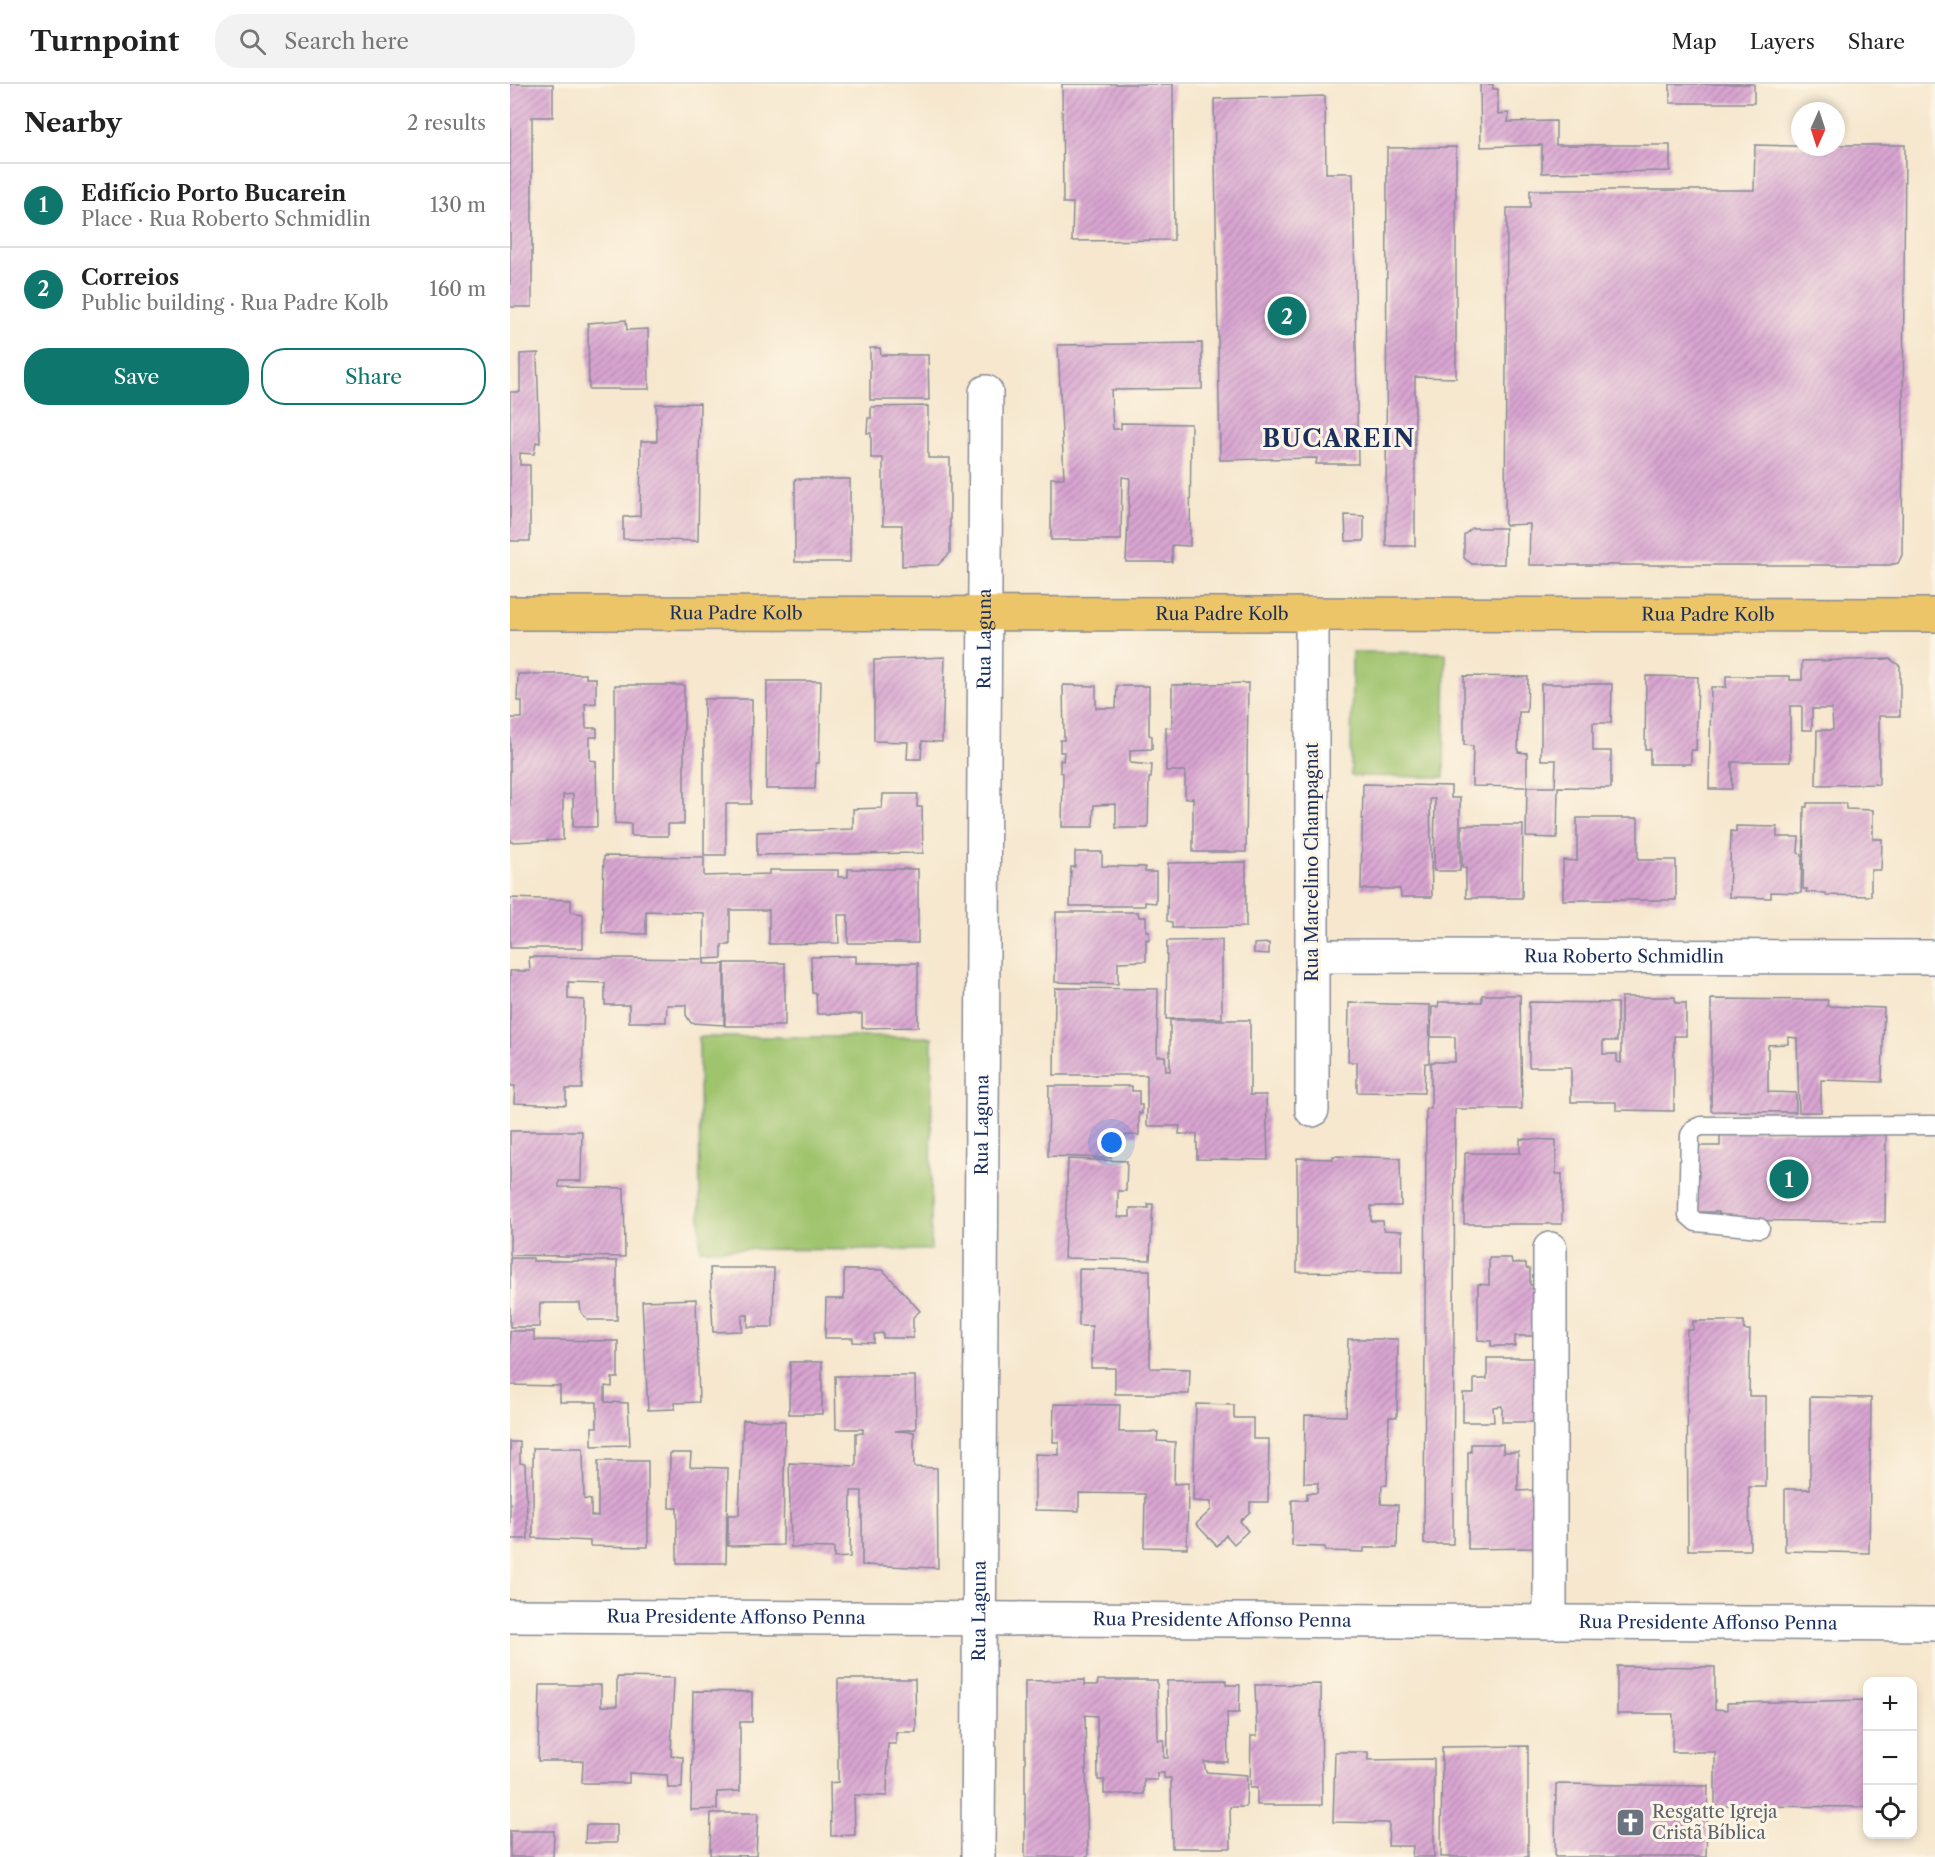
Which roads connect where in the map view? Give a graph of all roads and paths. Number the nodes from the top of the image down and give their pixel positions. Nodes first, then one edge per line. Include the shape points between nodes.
1 (986, 392) dead end
2 (510, 613) edge
3 (985, 613) junction
4 (1312, 614) junction
5 (1935, 615) edge
6 (1312, 956) junction
7 (1935, 957) edge
8 (1312, 1110) dead end
9 (1935, 1125) edge
10 (1760, 1228) dead end
11 (1550, 1249) dead end
12 (510, 1616) edge
13 (979, 1618) junction
14 (1550, 1622) junction
15 (1935, 1624) edge
16 (978, 1857) edge

1 - 3 street, Rua Laguna
2 - 3 main road, Rua Padre Kolb
3 - 4 main road, Rua Padre Kolb
3 - 13 street, Rua Laguna
4 - 5 main road, Rua Padre Kolb
4 - 6 street, Rua Marcelino Champagnat
6 - 7 street, Rua Roberto Schmidlin
6 - 8 street, Rua Marcelino Champagnat
9 - 10 lane via 1694,1129 1690,1135 1688,1215 1696,1222
11 - 14 street
12 - 13 street, Rua Presidente Affonso Penna
13 - 14 street, Rua Presidente Affonso Penna
13 - 16 street, Rua Laguna
14 - 15 street, Rua Presidente Affonso Penna

